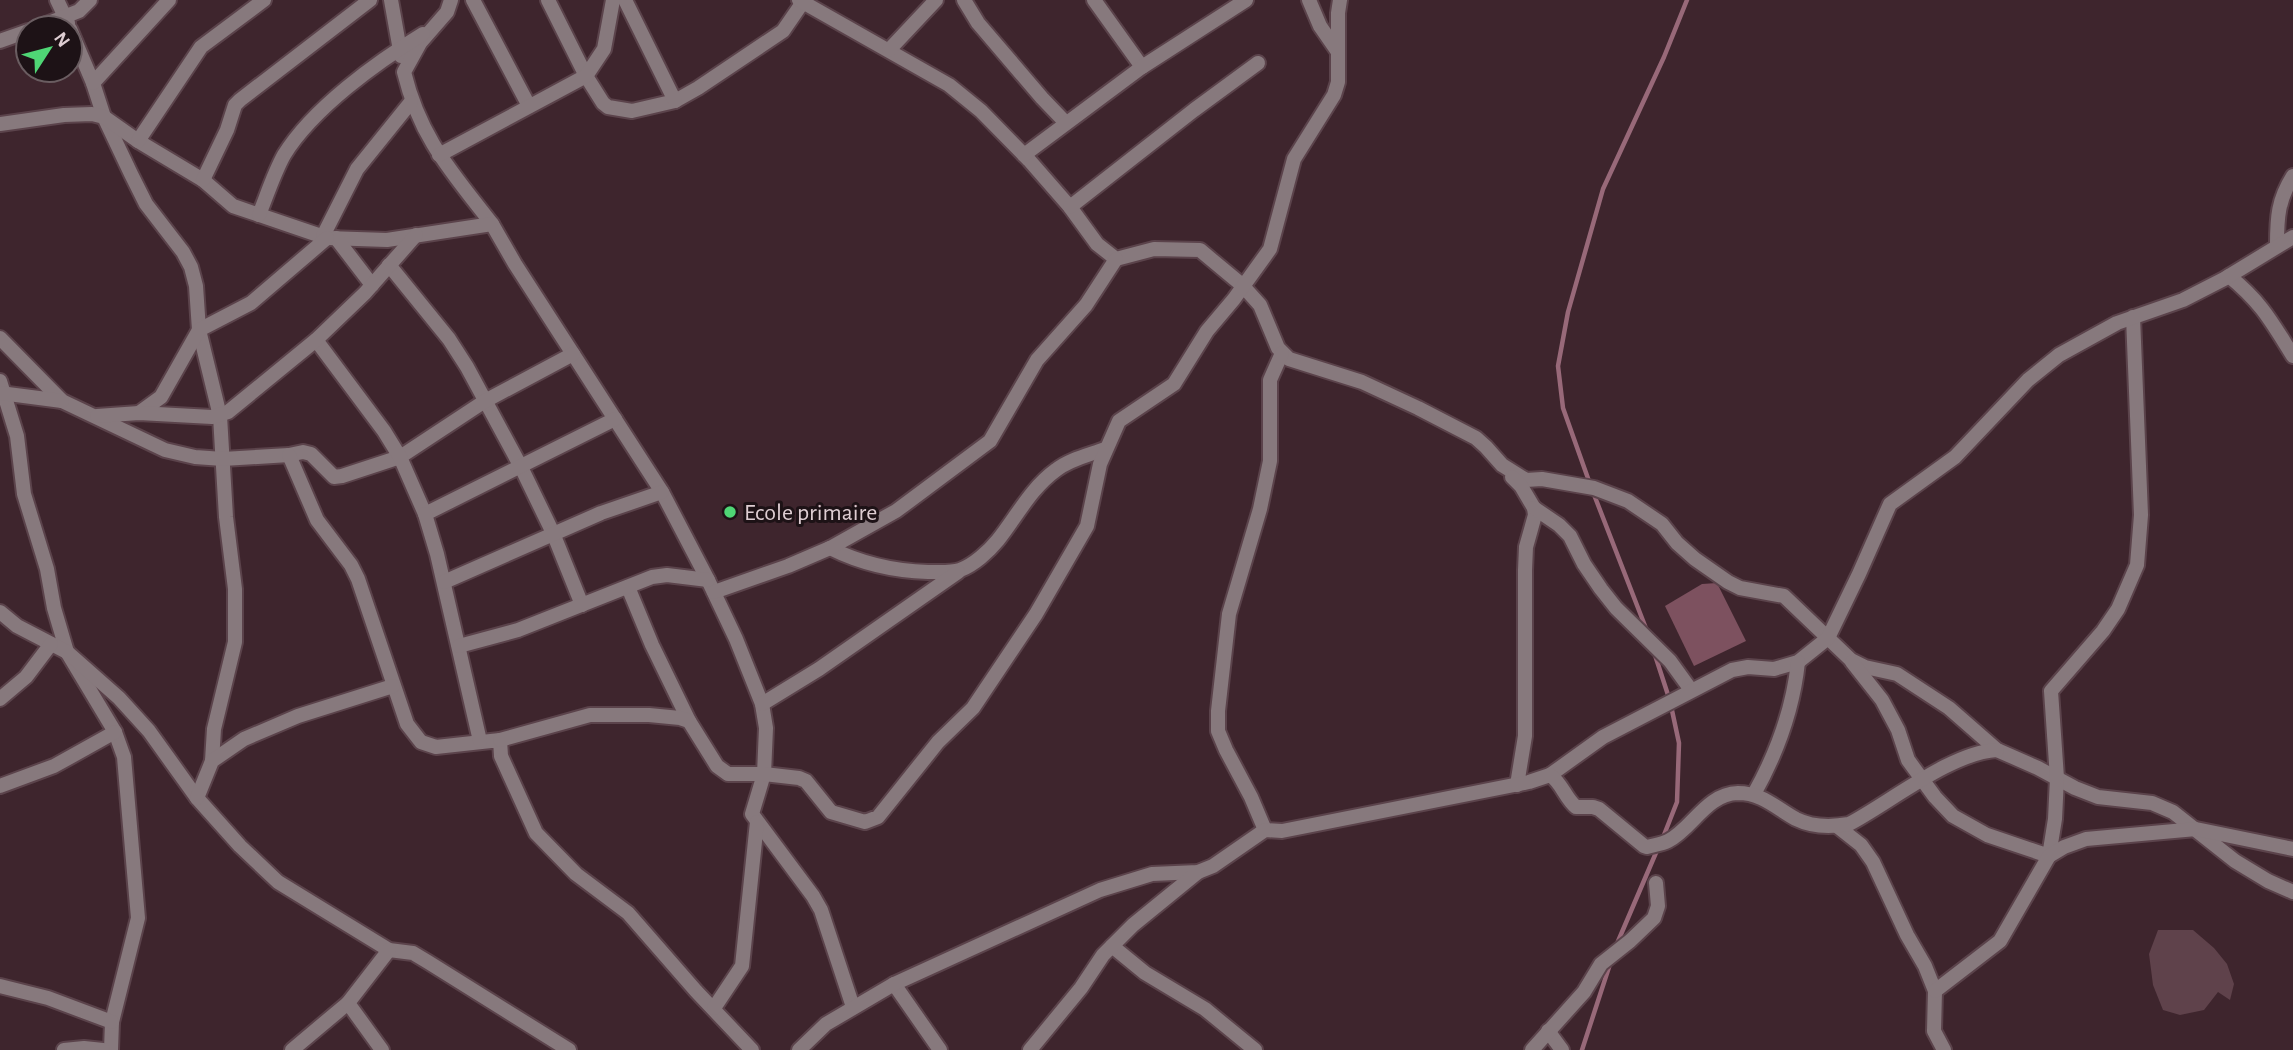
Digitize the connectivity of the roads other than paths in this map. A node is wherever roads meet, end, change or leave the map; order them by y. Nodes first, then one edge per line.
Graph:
1 (90, 0) edge
2 (169, 0) edge
3 (264, 0) edge
4 (370, 0) edge
5 (391, 0) edge
6 (451, 0) edge
7 (472, 0) edge
8 (548, 0) edge
9 (613, 0) edge
10 (625, 0) edge
11 (936, 0) edge
12 (964, 0) edge
13 (1094, 0) edge
14 (1246, 0) edge
15 (1309, 0) edge
16 (1340, 0) edge
17 (801, 1) edge
18 (76, 14) edge
19 (432, 29) junction
20 (399, 49) junction
21 (889, 50) junction
22 (1338, 52) junction
23 (84, 61) edge
24 (1258, 63) dead end
25 (1142, 68) junction
26 (404, 72) junction
27 (586, 76) junction
28 (93, 82) junction
29 (675, 101) junction
30 (411, 102) junction
31 (529, 106) junction
32 (104, 117) junction
33 (1066, 123) junction
34 (0, 124) edge
35 (138, 141) junction
36 (439, 155) junction
37 (1024, 155) junction
38 (2293, 176) edge
39 (203, 180) junction
40 (1070, 207) junction
41 (259, 215) junction
42 (492, 224) junction
43 (416, 235) junction
44 (329, 237) junction
45 (2293, 237) edge
46 (2277, 245) junction
47 (1116, 259) junction
48 (389, 265) junction
49 (2229, 276) junction
50 (372, 285) junction
51 (1242, 285) junction
52 (2133, 317) junction
53 (199, 330) junction
54 (0, 338) edge
55 (316, 340) junction
56 (1282, 353) junction
57 (573, 354) junction
58 (2293, 356) edge
59 (1, 389) edge
60 (62, 401) junction
61 (485, 401) junction
62 (139, 413) junction
63 (97, 416) junction
64 (220, 416) junction
65 (615, 419) junction
66 (1105, 449) junction
67 (289, 455) junction
68 (400, 457) junction
69 (223, 459) junction
70 (1502, 466) junction
71 (521, 467) junction
72 (662, 492) junction
73 (1534, 508) junction
74 (425, 514) junction
75 (553, 533) junction
76 (830, 548) junction
77 (961, 570) junction
78 (444, 582) junction
79 (711, 586) junction
80 (628, 587) junction
81 (582, 605) junction
82 (0, 612) edge
83 (1828, 638) junction
84 (51, 644) junction
85 (458, 646) junction
86 (66, 652) junction
87 (1851, 660) junction
88 (1798, 662) junction
89 (393, 686) junction
90 (1691, 690) junction
91 (0, 699) edge
92 (762, 704) junction
93 (689, 721) junction
94 (115, 732) junction
95 (500, 740) junction
96 (480, 741) junction
97 (1997, 750) junction
98 (212, 761) junction
99 (764, 774) junction
100 (1550, 775) junction
101 (2057, 778) junction
102 (1922, 779) junction
103 (1517, 785) junction
104 (0, 786) edge
105 (1754, 794) junction
106 (197, 799) junction
107 (757, 822) junction
108 (1837, 826) junction
109 (2196, 829) junction
110 (1265, 830) junction
111 (2293, 849) edge
112 (2049, 856) junction
113 (1198, 872) junction
114 (1656, 883) dead end
115 (2293, 892) edge
116 (1112, 946) junction
117 (390, 950) junction
118 (894, 984) junction
119 (0, 986) edge
120 (1936, 991) junction
121 (348, 1003) junction
122 (853, 1007) junction
123 (714, 1008) junction
124 (112, 1022) junction
125 (1548, 1031) junction
126 (64, 1050) edge
127 (103, 1050) edge
128 (111, 1050) edge
129 (292, 1050) edge
130 (382, 1050) edge
131 (569, 1050) edge
132 (752, 1050) edge
133 (799, 1050) edge
134 (940, 1050) edge
135 (1030, 1050) edge
136 (1255, 1050) edge
137 (1532, 1050) edge
138 (1562, 1050) edge
139 (1944, 1050) edge

1 - 18 street
2 - 28 street
3 - 35 street
4 - 39 street
5 - 20 street
6 - 19 street
7 - 31 street
8 - 27 street
9 - 27 street
10 - 29 street
11 - 21 street
12 - 33 street
13 - 25 street
14 - 25 street
15 - 22 street
16 - 22 street
17 - 21 street
17 - 29 street
19 - 20 street
19 - 26 street
20 - 26 street
20 - 41 street
21 - 37 street
22 - 51 street
23 - 28 street
24 - 40 street
25 - 33 street
26 - 30 street
27 - 29 street
27 - 31 street
28 - 32 street
30 - 36 street
30 - 44 street
31 - 36 street
32 - 34 street
32 - 35 street
32 - 53 street
33 - 37 street
35 - 39 street
36 - 42 street
37 - 40 street
38 - 46 street
39 - 41 street
40 - 47 street
41 - 44 street
42 - 43 street
42 - 57 street
43 - 44 street
43 - 48 street
44 - 50 street
44 - 53 street
45 - 46 street
46 - 49 street
47 - 51 street
47 - 76 street
48 - 50 street
48 - 61 street
49 - 52 street
49 - 58 street
50 - 55 street
51 - 56 street
51 - 66 street
52 - 83 street
52 - 101 street
53 - 62 street
53 - 64 street
54 - 60 street
55 - 64 street
55 - 68 street
56 - 70 street
56 - 110 street
57 - 61 street
57 - 65 street
59 - 60 street
59 - 86 street
60 - 63 street
61 - 68 street
61 - 71 street
62 - 63 street
62 - 64 street
63 - 69 street
64 - 69 street
65 - 71 street
65 - 72 street
66 - 77 street
66 - 99 street
67 - 68 street
67 - 69 street
67 - 89 street
68 - 74 street
69 - 98 street
70 - 73 street
70 - 83 street
71 - 74 street
71 - 75 street
72 - 75 street
72 - 79 street
73 - 90 street
73 - 103 street
74 - 78 street
75 - 78 street
75 - 81 street
76 - 77 street
76 - 79 street
77 - 92 street
78 - 85 street
79 - 80 street
79 - 92 street
80 - 81 street
80 - 93 street
81 - 85 street
82 - 84 street
83 - 87 street
83 - 88 street
84 - 86 street
84 - 91 street
85 - 96 street
86 - 94 street
86 - 106 street
87 - 97 street
87 - 102 street
88 - 90 street
88 - 105 street
89 - 96 street
89 - 98 street
90 - 100 street
92 - 99 street
93 - 95 street
93 - 99 street
94 - 104 street
94 - 124 street
95 - 96 street
95 - 123 street
97 - 101 street
97 - 102 street
98 - 106 street
99 - 107 street
100 - 103 street
100 - 105 street
101 - 109 street
101 - 112 street
102 - 108 street
102 - 112 street
103 - 110 street
105 - 108 street
106 - 117 street
107 - 122 street
107 - 123 street
108 - 120 street
109 - 111 street
109 - 112 street
109 - 115 street
110 - 113 street
112 - 120 street
113 - 116 street
113 - 118 street
114 - 125 street
116 - 135 street
116 - 136 street
117 - 121 street
117 - 131 street
118 - 122 street
118 - 134 street
119 - 124 street
120 - 139 street
121 - 129 street
121 - 130 street
122 - 133 street
123 - 132 street
124 - 128 street
125 - 137 street
125 - 138 street
126 - 127 street

